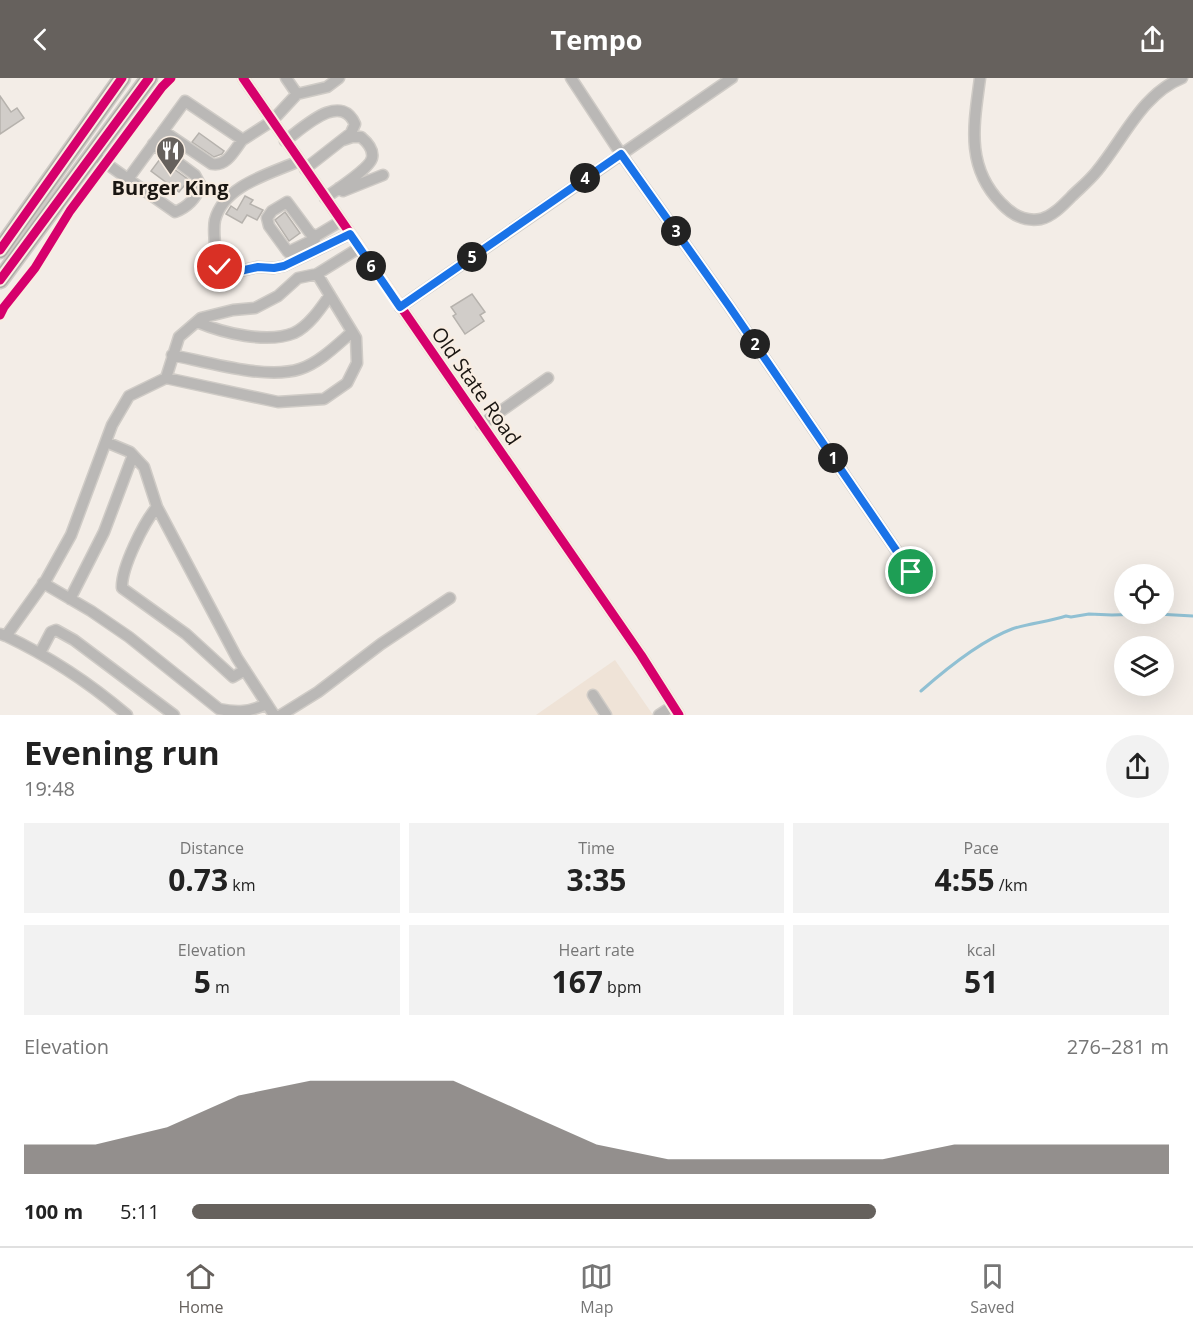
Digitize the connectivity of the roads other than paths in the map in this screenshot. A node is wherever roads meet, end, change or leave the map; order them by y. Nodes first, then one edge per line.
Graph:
1 (122, 78) edge
2 (149, 78) edge
3 (243, 78) edge
4 (286, 78) edge
5 (339, 78) edge
6 (571, 78) edge
7 (732, 78) edge
8 (980, 78) edge
9 (1182, 78) edge
10 (297, 94) junction
11 (272, 121) junction
12 (163, 131) junction
13 (243, 139) junction
14 (285, 141) junction
15 (340, 142) junction
16 (153, 144) junction
17 (93, 154) junction
18 (621, 154) junction
19 (302, 165) junction
20 (383, 175) dead end
21 (128, 179) junction
22 (339, 188) junction
23 (325, 198) junction
24 (341, 221) junction
25 (350, 234) junction
26 (316, 236) junction
27 (359, 248) junction
28 (0, 250) edge
29 (317, 274) junction
30 (0, 280) edge
31 (330, 295) junction
32 (400, 307) junction
33 (197, 322) junction
34 (352, 332) junction
35 (172, 354) junction
36 (166, 378) junction
37 (548, 378) dead end
38 (481, 425) junction
39 (106, 442) junction
40 (133, 455) junction
41 (157, 507) junction
42 (924, 578) dead end
43 (43, 583) junction
44 (450, 598) dead end
45 (70, 599) junction
46 (3, 635) edge
47 (40, 653) junction
48 (245, 670) junction
49 (593, 695) dead end
50 (267, 704) junction
51 (676, 711) edge
52 (127, 715) edge
53 (174, 715) edge
54 (274, 715) edge
55 (281, 715) edge
56 (606, 715) edge
57 (659, 715) edge

1 - 28 highway
2 - 17 highway
3 - 11 street, Old State Road
4 - 10 street
5 - 10 street
6 - 18 street
7 - 18 street
8 - 9 street
10 - 11 street
11 - 13 street
11 - 14 street, Old State Road
12 - 13 street
12 - 13 street
12 - 16 street
14 - 15 street
14 - 19 street, Old State Road
15 - 19 street
15 - 22 street
16 - 21 street
16 - 21 street
17 - 21 street
17 - 30 highway
18 - 32 street
18 - 42 street
19 - 23 street, Old State Road
19 - 25 street
20 - 22 street
22 - 23 street
23 - 24 street, Old State Road
24 - 25 street, Old State Road
24 - 26 street
25 - 27 street, Old State Road
26 - 26 street
27 - 29 street
27 - 32 street, Old State Road
29 - 31 street
29 - 33 street
31 - 33 street
31 - 34 street
32 - 38 street, Old State Road
33 - 35 street
34 - 35 street
34 - 36 street
35 - 36 street
36 - 39 street
37 - 38 street
38 - 51 street, Old State Road
39 - 40 street
39 - 43 street
40 - 41 street
40 - 45 street
41 - 48 street
41 - 48 street
43 - 45 street
43 - 46 street
44 - 55 street
45 - 50 street
46 - 47 street
47 - 52 street
47 - 53 street
48 - 50 street
49 - 56 street
50 - 54 street
51 - 57 street

